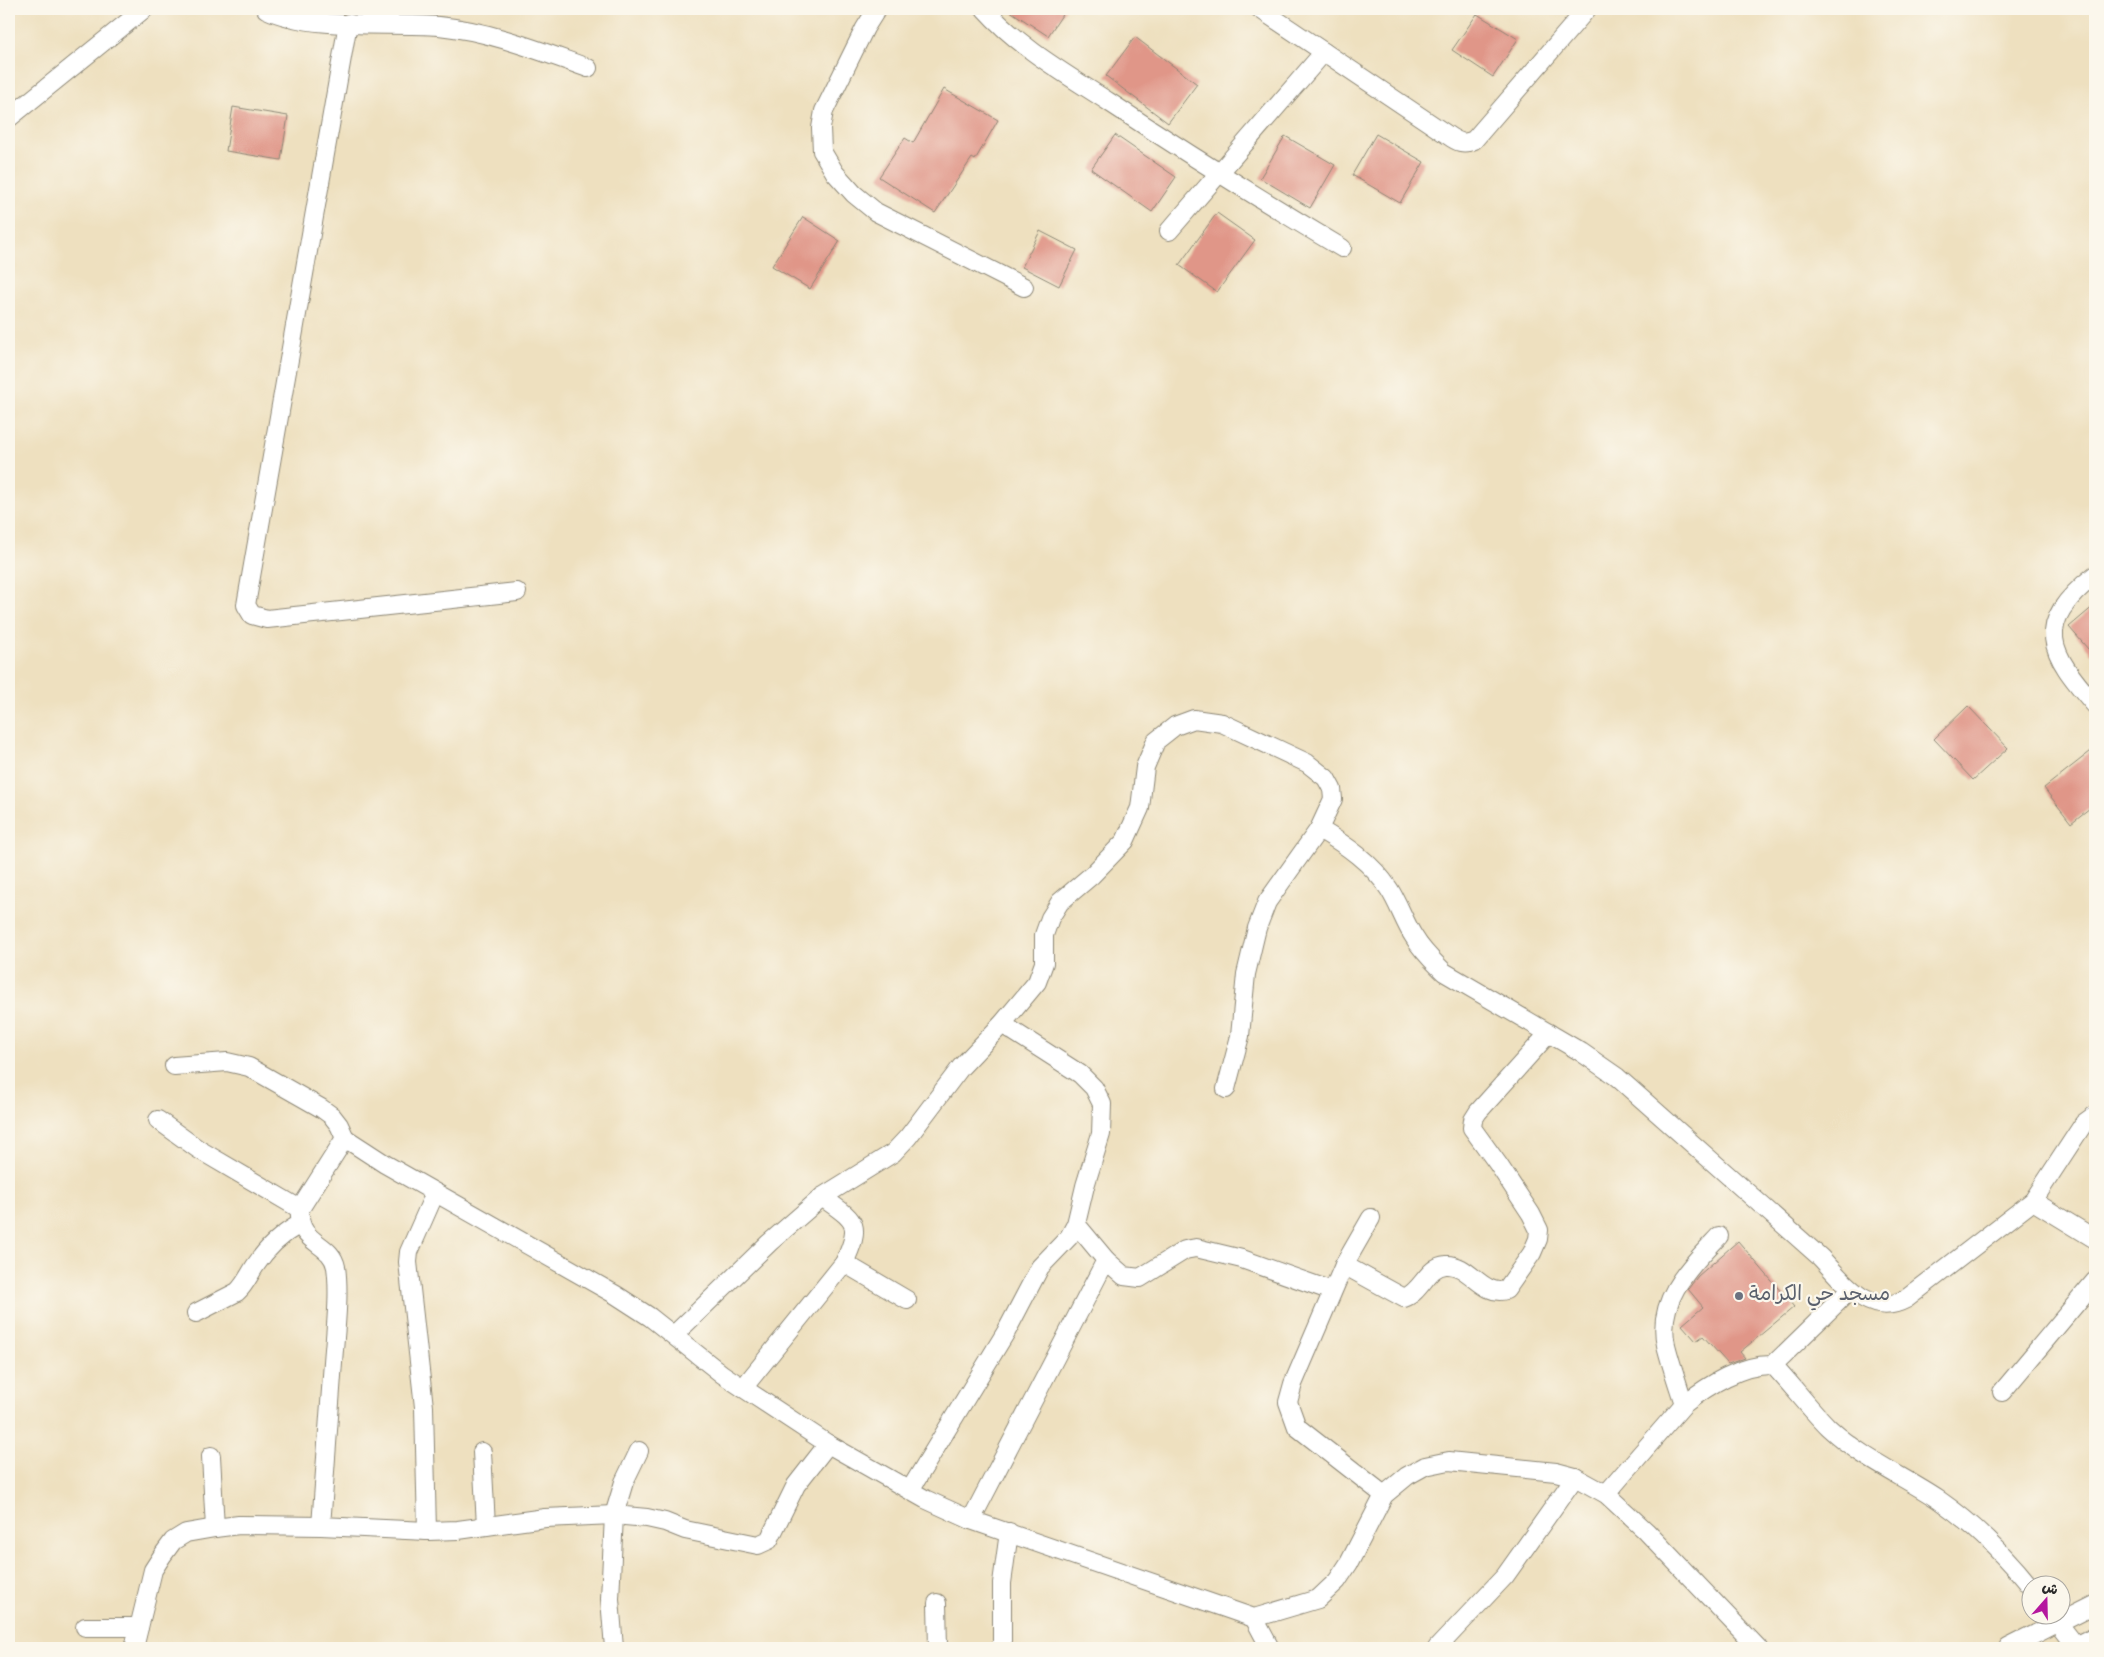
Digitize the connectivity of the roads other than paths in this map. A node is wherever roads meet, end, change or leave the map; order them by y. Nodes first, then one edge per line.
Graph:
1 (144, 9) edge
2 (266, 9) edge
3 (877, 9) edge
4 (985, 9) edge
5 (1260, 9) edge
6 (1587, 9) edge
7 (348, 23) junction
8 (1324, 52) junction
9 (588, 68) dead end
10 (9, 118) edge
11 (1219, 174) junction
12 (1169, 231) dead end
13 (1342, 248) dead end
14 (1024, 287) dead end
15 (2095, 575) edge
16 (517, 592) dead end
17 (2095, 705) edge
18 (1319, 829) junction
19 (1002, 1024) junction
20 (1549, 1033) junction
21 (174, 1066) dead end
22 (1226, 1089) dead end
23 (2095, 1115) edge
24 (158, 1120) dead end
25 (345, 1138) junction
26 (435, 1193) junction
27 (822, 1197) junction
28 (2033, 1202) junction
29 (300, 1217) junction
30 (1371, 1218) dead end
31 (1076, 1224) junction
32 (1719, 1236) dead end
33 (2095, 1239) edge
34 (1106, 1260) junction
35 (844, 1263) junction
36 (1344, 1265) junction
37 (2095, 1281) edge
38 (1850, 1290) junction
39 (1332, 1291) junction
40 (907, 1300) dead end
41 (196, 1313) dead end
42 (674, 1335) junction
43 (1774, 1364) junction
44 (743, 1388) junction
45 (2002, 1392) dead end
46 (1684, 1404) junction
47 (828, 1444) junction
48 (639, 1451) dead end
49 (482, 1452) dead end
50 (211, 1456) dead end
51 (1575, 1477) junction
52 (910, 1490) junction
53 (1606, 1494) junction
54 (1384, 1495) junction
55 (614, 1515) junction
56 (971, 1520) junction
57 (321, 1526) junction
58 (486, 1526) junction
59 (214, 1528) junction
60 (427, 1531) junction
61 (1009, 1532) junction
62 (2022, 1577) edge
63 (937, 1603) dead end
64 (2095, 1604) edge
65 (2072, 1612) edge
66 (1254, 1618) junction
67 (2046, 1624) edge
68 (2057, 1624) edge
69 (85, 1627) dead end
70 (139, 1627) junction
71 (2095, 1636) edge
72 (2073, 1647) edge
73 (134, 1648) edge
74 (614, 1648) edge
75 (938, 1648) edge
76 (1002, 1648) edge
77 (1270, 1648) edge
78 (1437, 1648) edge
79 (1758, 1648) edge
80 (2008, 1648) edge

1 - 10 street
2 - 7 street
3 - 14 street
4 - 11 street
5 - 8 street
6 - 8 street
7 - 9 street
7 - 16 street
8 - 11 street
11 - 12 street
11 - 13 street
15 - 17 street
18 - 19 street
18 - 20 street
18 - 22 street
19 - 27 street
19 - 31 street
20 - 36 street
20 - 38 street
21 - 25 street
23 - 28 street
24 - 29 street
25 - 26 street
25 - 29 street
26 - 42 street
26 - 60 street
27 - 35 street
27 - 42 street
28 - 33 street
28 - 38 street
29 - 41 street
29 - 57 street
30 - 36 street
31 - 34 street
31 - 52 street
32 - 46 street
34 - 39 street
34 - 56 street
35 - 40 street
35 - 44 street
36 - 39 street
37 - 45 street
38 - 43 street
39 - 54 street
42 - 44 street
43 - 46 street
43 - 62 street
44 - 47 street
46 - 53 street
47 - 52 street
47 - 55 street
48 - 55 street
49 - 58 street
50 - 59 street
51 - 53 street
51 - 54 street
51 - 78 street
52 - 56 street
53 - 79 street
54 - 66 street
55 - 58 street
55 - 74 street
56 - 61 street
57 - 59 street
57 - 60 street
58 - 60 street
59 - 70 street
61 - 66 street
61 - 76 street
63 - 75 street
64 - 65 street
66 - 77 street
67 - 80 street
68 - 72 street
69 - 70 street
70 - 73 street
71 - 72 street

